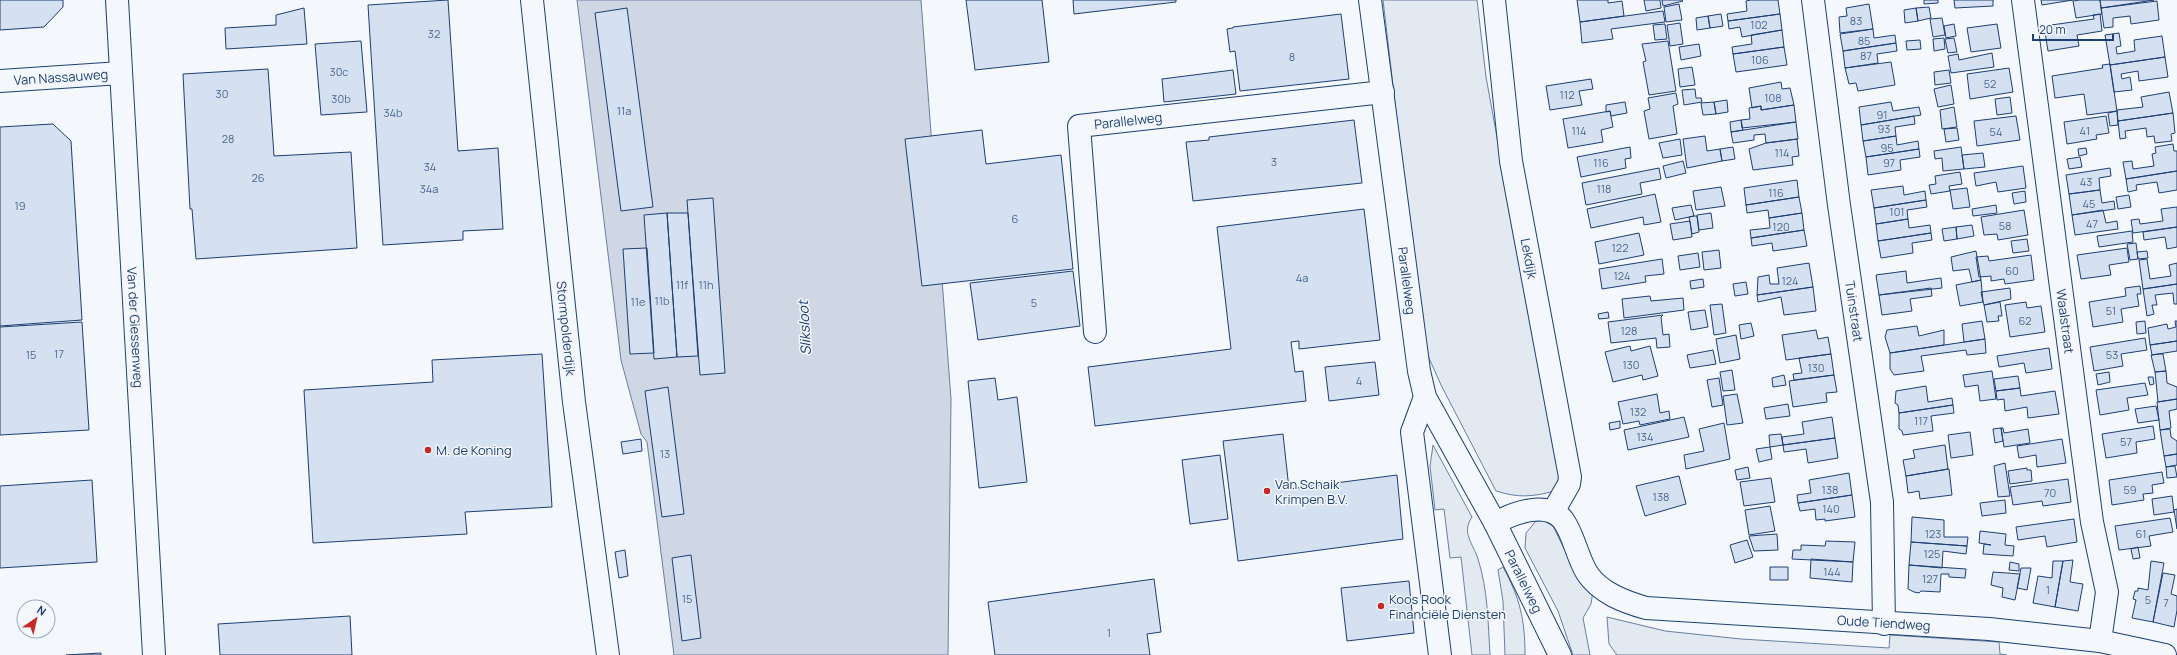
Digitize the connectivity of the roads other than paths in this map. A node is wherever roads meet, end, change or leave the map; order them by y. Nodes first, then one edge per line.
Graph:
1 (117, 0) edge
2 (532, 0) edge
3 (1370, 0) edge
4 (1494, 0) edge
5 (1813, 0) edge
6 (2023, 0) edge
7 (121, 73) junction
8 (0, 80) edge
9 (1383, 92) junction
10 (1095, 332) dead end
11 (1425, 398) junction
12 (1553, 512) junction
13 (1495, 523) junction
14 (1884, 624) junction
15 (2100, 641) junction
16 (1554, 649) edge
17 (154, 655) edge
18 (608, 655) edge
19 (1440, 655) edge
20 (2165, 655) edge

1 - 7 street, Van der Giessenweg
2 - 18 street, Stormpolderdijk
3 - 9 street, Parallelweg
4 - 12 street, Lekdijk
5 - 14 street, Tuinstraat
6 - 15 street, Waalstraat
7 - 8 street, Van Nassauweg
7 - 17 street, Van der Giessenweg
9 - 10 street, Parallelweg
9 - 11 street, Parallelweg
11 - 13 street, Parallelweg
11 - 19 street
12 - 13 street
12 - 14 street, Oude Tiendweg
13 - 16 street, Parallelweg
14 - 15 street, Oude Tiendweg
15 - 20 street, Oude Tiendweg

